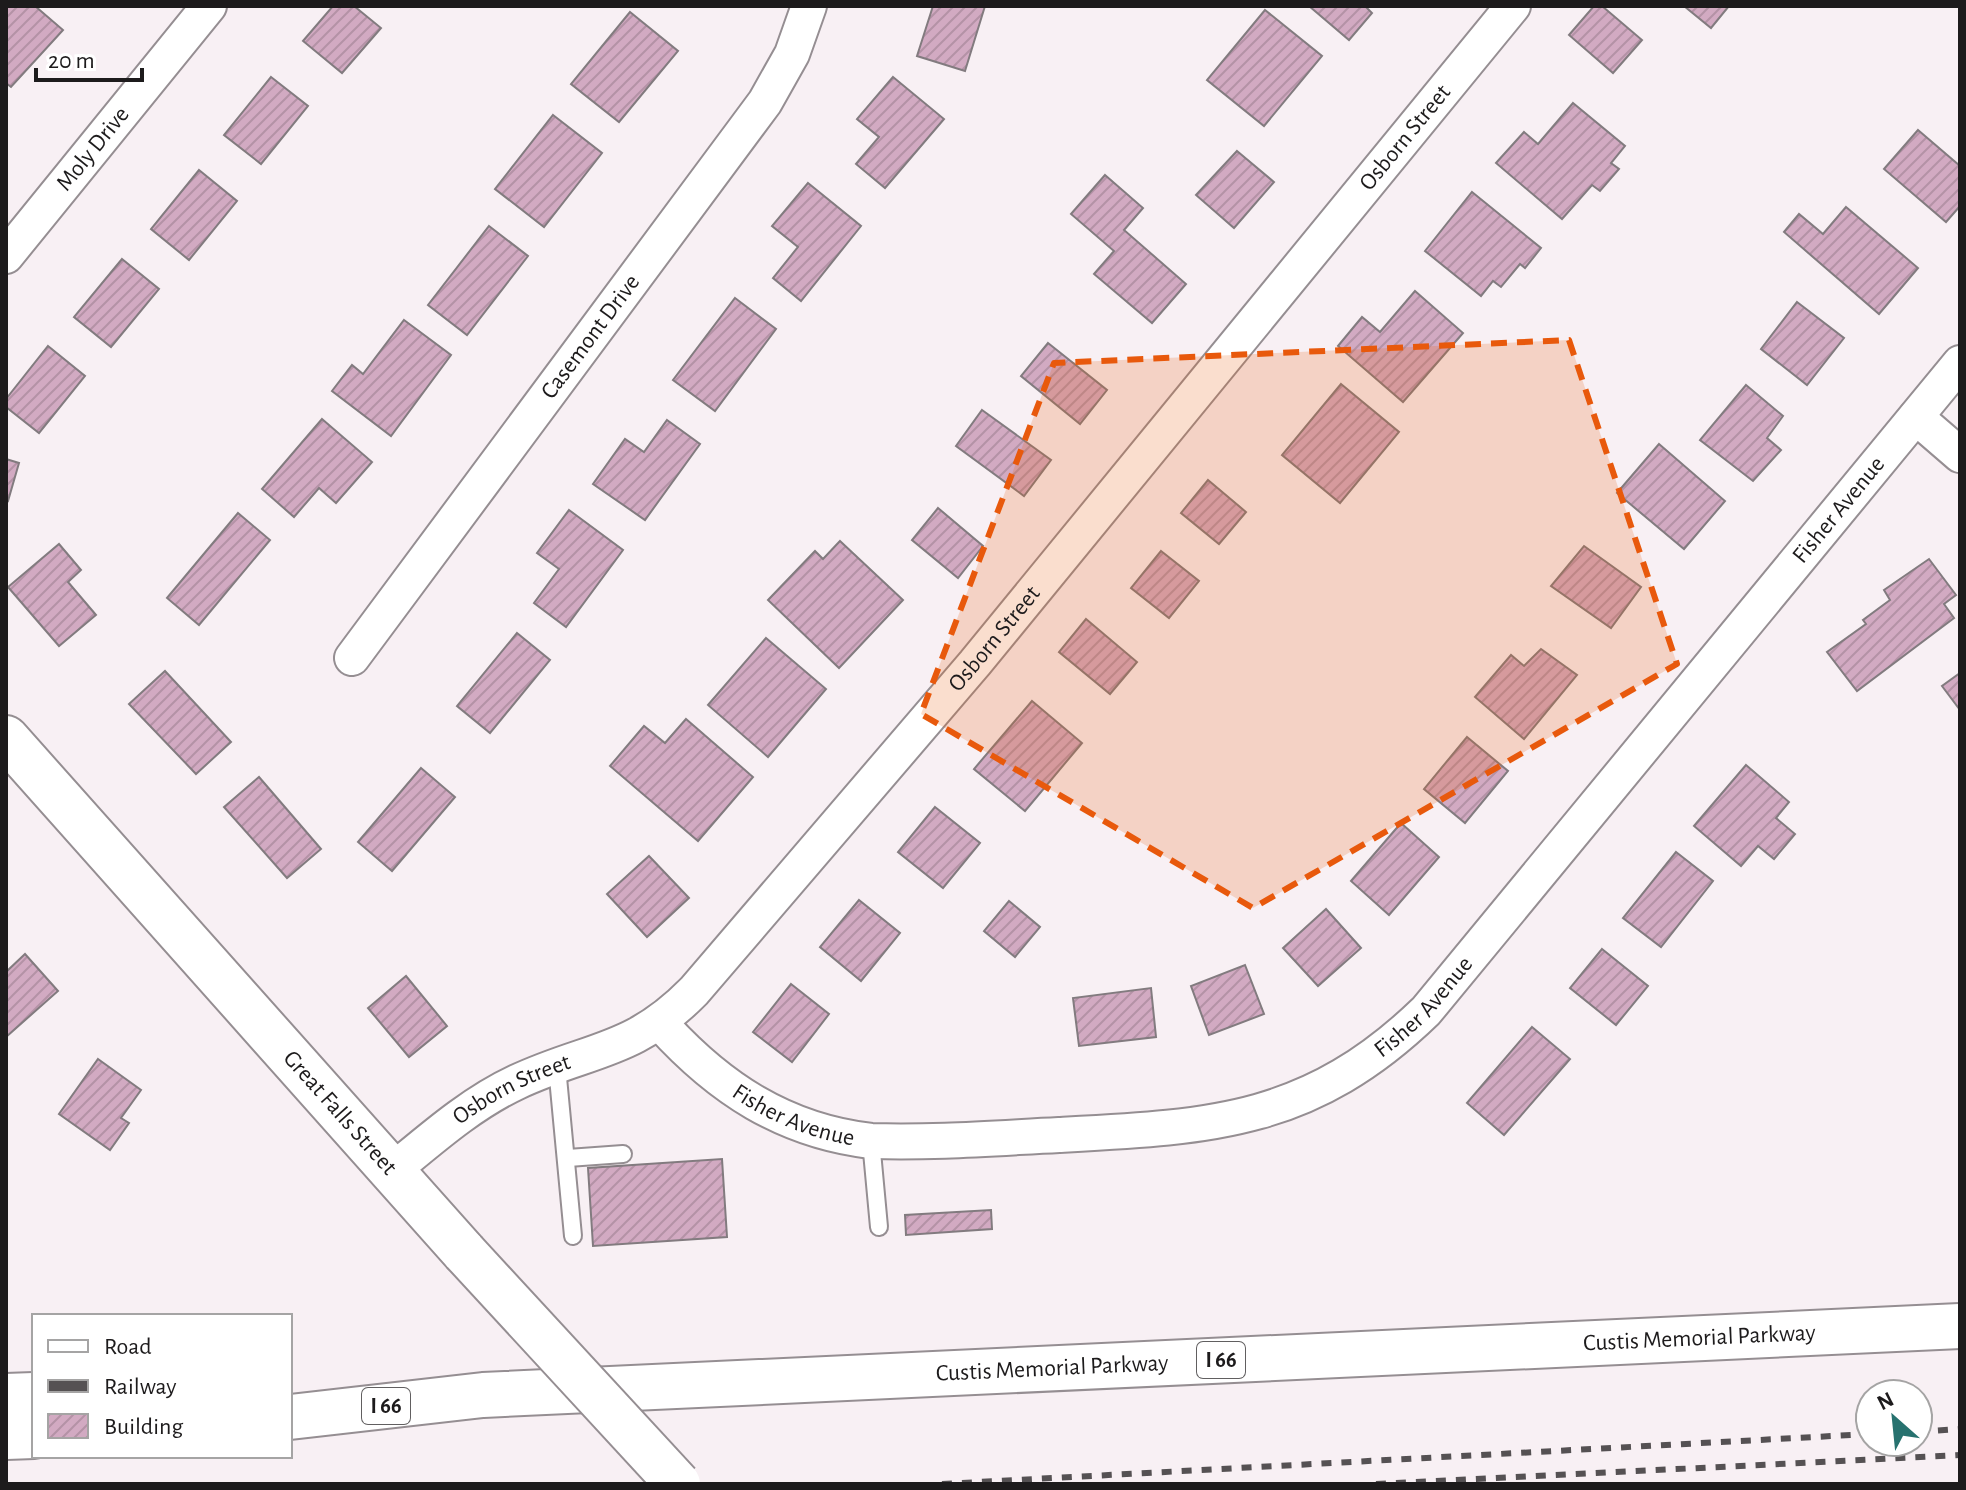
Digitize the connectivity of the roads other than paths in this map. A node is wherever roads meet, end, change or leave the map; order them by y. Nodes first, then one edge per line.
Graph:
1 (209, 6) edge
2 (809, 6) edge
3 (1513, 6) edge
4 (6, 256) edge
5 (1960, 363) edge
6 (1916, 417) junction
7 (1960, 455) edge
8 (352, 658) dead end
9 (6, 738) edge
10 (661, 1024) junction
11 (557, 1067) junction
12 (871, 1141) junction
13 (623, 1154) dead end
14 (568, 1158) junction
15 (392, 1171) junction
16 (879, 1227) dead end
17 (573, 1236) dead end
18 (1960, 1326) edge
19 (292, 1389) edge
20 (32, 1395) edge
21 (483, 1395) junction
22 (6, 1396) edge
23 (292, 1417) edge
24 (32, 1436) edge
25 (6, 1437) edge
26 (678, 1484) edge

1 - 4 street, Moly Drive
2 - 8 street, Casemont Drive
3 - 10 street, Osborn Street
5 - 6 street, Fisher Avenue
6 - 7 street
6 - 12 street, Fisher Avenue
9 - 15 main road, Great Falls Street
10 - 11 street, Osborn Street
10 - 12 street, Fisher Avenue
11 - 14 lane
11 - 15 street, Osborn Street
12 - 16 lane
13 - 14 lane
14 - 17 lane
15 - 26 main road, Great Falls Street, bridge
18 - 21 main road, Custis Memorial Parkway / I 66
19 - 21 main road
20 - 22 main road
21 - 23 main road, Custis Memorial Parkway / I 66
24 - 25 main road

